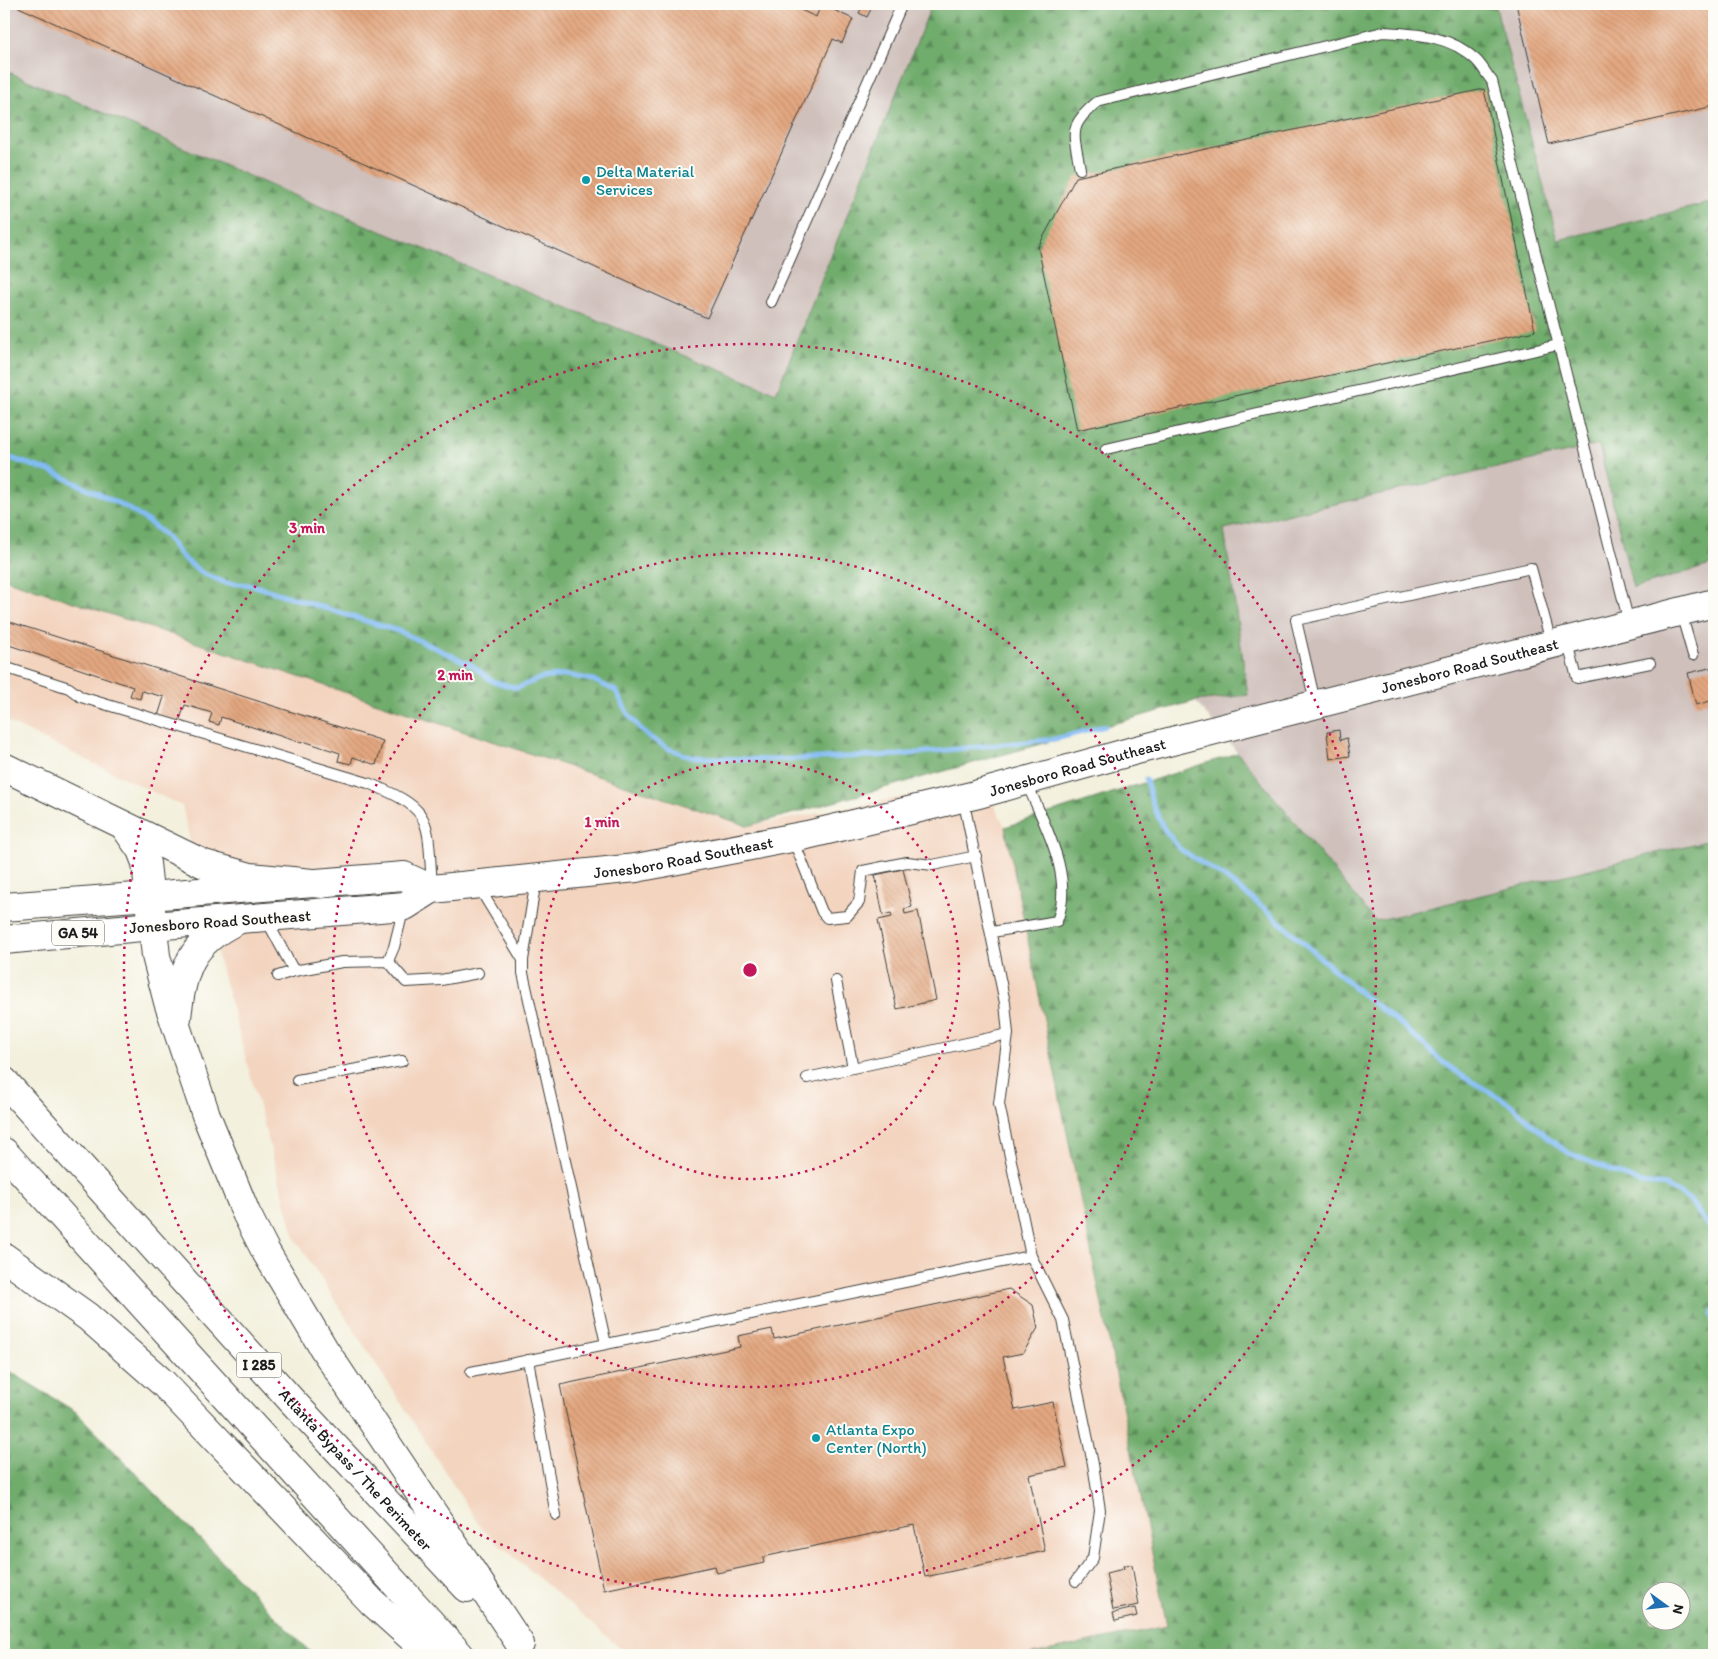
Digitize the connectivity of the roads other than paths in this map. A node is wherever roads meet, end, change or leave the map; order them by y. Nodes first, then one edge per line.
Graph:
1 (902, 4) edge
2 (1080, 169) dead end
3 (771, 302) dead end
4 (1558, 345) junction
5 (1106, 450) dead end
6 (1714, 603) edge
7 (1681, 612) junction
8 (1630, 624) junction
9 (1559, 641) junction
10 (1693, 655) dead end
11 (1650, 663) dead end
12 (4, 667) edge
13 (1316, 704) junction
14 (4, 767) edge
15 (1026, 780) junction
16 (963, 797) junction
17 (126, 827) junction
18 (793, 838) junction
19 (976, 856) junction
20 (536, 878) junction
21 (323, 884) junction
22 (477, 885) junction
23 (432, 889) junction
24 (149, 896) junction
25 (405, 906) junction
26 (4, 907) edge
27 (265, 918) junction
28 (236, 921) junction
29 (152, 926) junction
30 (992, 932) junction
31 (4, 940) edge
32 (523, 960) junction
33 (388, 961) junction
34 (294, 971) junction
35 (478, 973) dead end
36 (278, 976) dead end
37 (836, 980) dead end
38 (176, 1022) junction
39 (1008, 1034) junction
40 (402, 1060) dead end
41 (853, 1068) junction
42 (807, 1078) dead end
43 (297, 1080) dead end
44 (4, 1081) edge
45 (4, 1152) edge
46 (1031, 1256) junction
47 (4, 1257) edge
48 (606, 1344) junction
49 (528, 1360) junction
50 (470, 1372) dead end
51 (556, 1515) dead end
52 (1076, 1580) dead end
53 (524, 1650) edge
54 (431, 1655) edge
55 (460, 1655) edge

1 - 3 lane
2 - 4 lane
4 - 5 lane
4 - 8 lane
6 - 7 main road, Jonesboro Road Southeast / GA 54
7 - 8 main road, Jonesboro Road Southeast / GA 54
7 - 10 lane
8 - 9 main road, Jonesboro Road Southeast / GA 54
9 - 11 lane
9 - 13 main road, Jonesboro Road Southeast / GA 54
9 - 13 lane
12 - 23 lane
13 - 15 main road, Jonesboro Road Southeast / GA 54
14 - 17 main road
15 - 16 main road, Jonesboro Road Southeast / GA 54
15 - 30 lane
16 - 18 main road, Jonesboro Road Southeast / GA 54
16 - 19 lane
17 - 21 main road
17 - 24 main road
18 - 19 lane
18 - 20 main road, Jonesboro Road Southeast / GA 54
19 - 30 lane
20 - 22 main road, Jonesboro Road Southeast / GA 54
20 - 32 lane
21 - 23 main road, Jonesboro Road Southeast / GA 54
21 - 24 main road, Jonesboro Road Southeast / GA 54
22 - 23 main road, Jonesboro Road Southeast / GA 54
22 - 32 lane
23 - 25 main road, Jonesboro Road Southeast / GA 54
24 - 26 main road, Jonesboro Road Southeast / GA 54
24 - 29 main road
25 - 27 main road, Jonesboro Road Southeast / GA 54
25 - 33 lane
27 - 28 main road, Jonesboro Road Southeast / GA 54
27 - 34 lane
28 - 29 main road, Jonesboro Road Southeast / GA 54
28 - 38 main road
29 - 31 main road, Jonesboro Road Southeast / GA 54
29 - 38 main road
30 - 39 lane
32 - 48 lane
33 - 34 lane
33 - 35 lane
34 - 36 lane
37 - 41 lane
38 - 53 main road
39 - 41 lane
39 - 46 lane
40 - 43 lane
41 - 42 lane
44 - 53 main road, Atlanta Bypass / The Perimeter / I 285
45 - 55 main road, I 285
46 - 48 lane
46 - 52 lane
47 - 54 main road
48 - 49 lane
49 - 50 lane
49 - 51 lane

